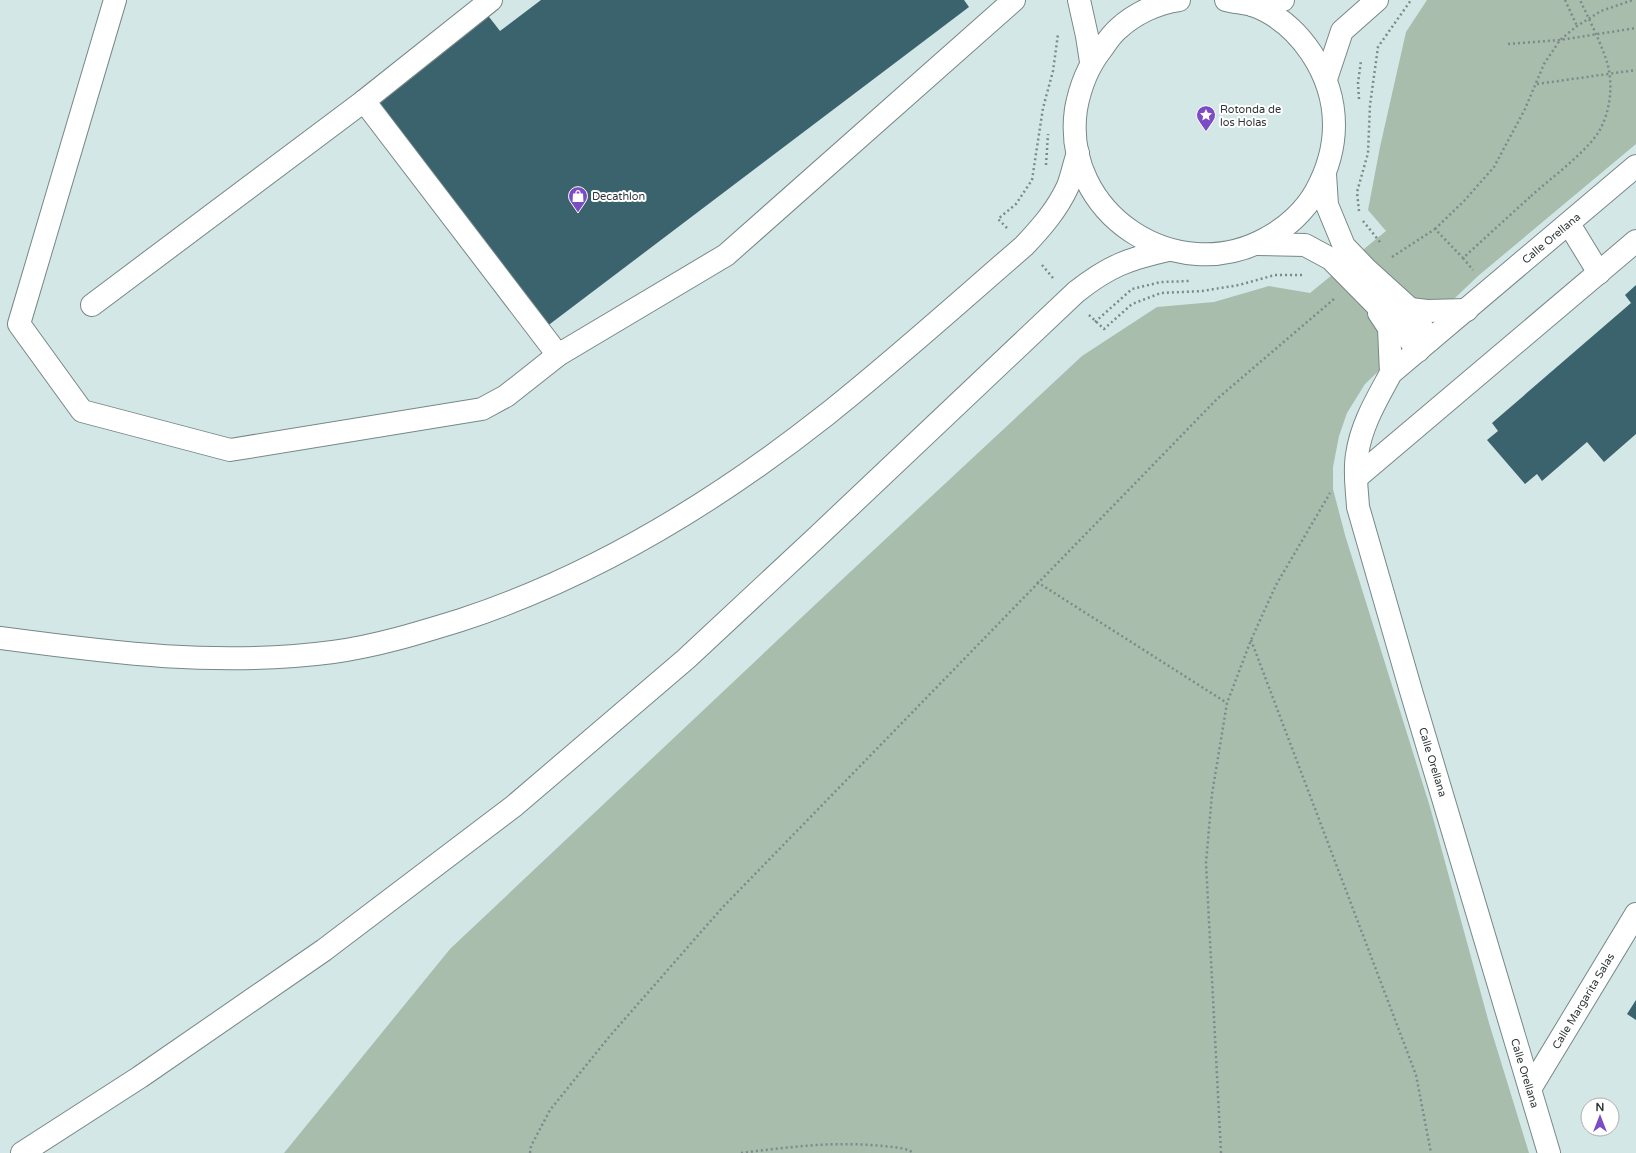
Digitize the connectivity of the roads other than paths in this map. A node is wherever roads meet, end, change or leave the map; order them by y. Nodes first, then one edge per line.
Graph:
1 (115, 0) edge
2 (491, 0) edge
3 (1014, 0) edge
4 (1079, 0) edge
5 (1226, 0) edge
6 (1283, 0) edge
7 (1377, 0) edge
8 (1167, 1) edge
9 (1252, 5) junction
10 (1091, 62) junction
11 (1326, 79) junction
12 (364, 101) junction
13 (1078, 154) junction
14 (1636, 166) edge
15 (1325, 174) junction
16 (1568, 224) junction
17 (1636, 242) edge
18 (1257, 244) junction
19 (1168, 250) junction
20 (1599, 273) junction
21 (1371, 300) junction
22 (92, 305) dead end
23 (1410, 309) junction
24 (1467, 310) junction
25 (1424, 345) junction
26 (558, 355) junction
27 (1391, 373) junction
28 (1356, 478) junction
29 (0, 638) edge
30 (1636, 914) edge
31 (1530, 1089) junction
32 (22, 1153) edge
33 (1550, 1153) edge

1 - 26 main road
2 - 12 main road
3 - 26 main road
4 - 10 main road
5 - 9 main road
6 - 9 main road
7 - 11 main road
8 - 10 main road
9 - 11 main road
10 - 13 main road
11 - 15 main road
12 - 22 main road
12 - 26 main road
13 - 19 main road
13 - 29 main road
14 - 16 main road, Calle Orellana
15 - 18 main road
15 - 23 main road
16 - 20 main road
16 - 24 main road, Calle Orellana
17 - 20 main road
18 - 19 main road
18 - 21 main road
19 - 32 main road
20 - 28 main road
21 - 25 main road
21 - 27 main road
23 - 24 main road
23 - 25 main road
24 - 25 main road, Calle Orellana
25 - 27 main road, Calle Orellana
27 - 28 main road, Calle Orellana
28 - 31 main road, Calle Orellana
30 - 31 main road, Calle Margarita Salas
31 - 33 main road, Calle Orellana

